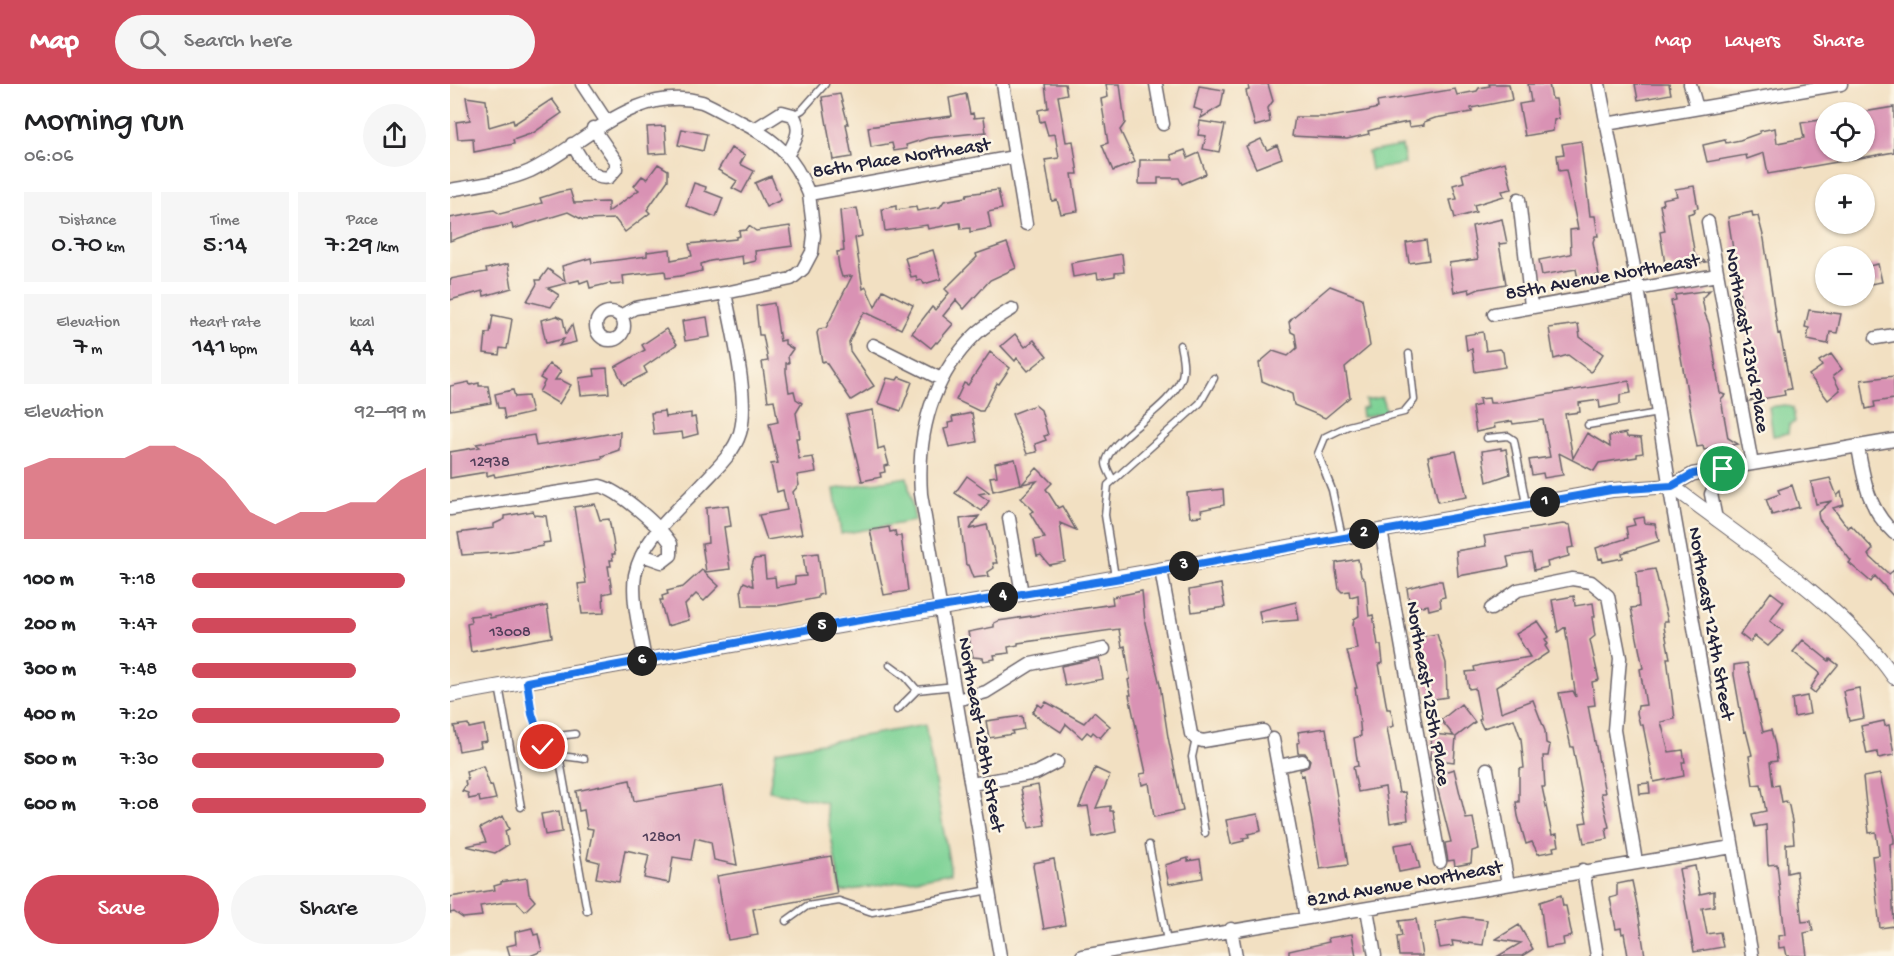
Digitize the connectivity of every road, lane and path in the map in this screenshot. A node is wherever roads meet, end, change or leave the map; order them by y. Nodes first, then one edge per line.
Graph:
1 (582, 84) edge
2 (825, 84) edge
3 (1003, 84) edge
4 (1156, 84) edge
5 (1599, 84) edge
6 (1690, 84) edge
7 (1841, 84) edge
8 (1697, 108) junction
9 (793, 115) junction
10 (605, 119) junction
11 (1163, 124) dead end
12 (1606, 124) junction
13 (593, 128) junction
14 (755, 129) junction
15 (572, 144) junction
16 (784, 152) junction
17 (1014, 157) junction
18 (450, 190) edge
19 (809, 194) junction
20 (1519, 199) dead end
21 (1708, 222) dead end
22 (1026, 224) dead end
23 (1717, 275) junction
24 (1638, 288) junction
25 (725, 294) junction
26 (1531, 306) junction
27 (1012, 309) dead end
28 (1494, 314) dead end
29 (620, 316) dead end
30 (1894, 335) edge
31 (1876, 339) dead end
32 (873, 345) dead end
33 (1180, 345) dead end
34 (1409, 354) dead end
35 (1214, 378) dead end
36 (941, 379) junction
37 (1659, 412) junction
38 (1588, 425) dead end
39 (1487, 438) dead end
40 (1894, 440) edge
41 (1858, 447) junction
42 (1752, 464) junction
43 (1723, 469) junction
44 (1113, 480) junction
45 (1672, 486) junction
46 (1526, 505) junction
47 (450, 509) edge
48 (1009, 518) dead end
49 (1716, 519) junction
50 (660, 530) junction
51 (1381, 530) junction
52 (1894, 533) edge
53 (1342, 538) junction
54 (642, 555) junction
55 (1161, 570) junction
56 (1115, 579) junction
57 (1022, 594) junction
58 (941, 607) junction
59 (1491, 609) dead end
60 (1104, 649) dead end
61 (645, 661) junction
62 (890, 665) dead end
63 (1894, 677) edge
64 (527, 682) junction
65 (500, 686) junction
66 (955, 686) junction
67 (917, 690) junction
68 (450, 695) edge
69 (957, 700) junction
70 (897, 710) dead end
71 (536, 727) junction
72 (575, 734) dead end
73 (1196, 740) junction
74 (559, 754) junction
75 (584, 759) dead end
76 (1302, 761) dead end
77 (1057, 762) dead end
78 (1278, 766) junction
79 (1487, 769) dead end
80 (971, 784) junction
81 (521, 807) dead end
82 (1205, 832) dead end
83 (1149, 845) dead end
84 (1732, 847) junction
85 (1440, 862) dead end
86 (1636, 862) junction
87 (1583, 870) junction
88 (1508, 884) junction
89 (990, 890) junction
90 (1367, 909) junction
91 (587, 911) dead end
92 (1306, 918) junction
93 (786, 921) dead end
94 (1231, 929) junction
95 (1167, 941) junction
96 (1000, 956) edge
97 (1082, 956) edge
98 (1236, 956) edge
99 (1375, 956) edge
100 (1597, 956) edge
101 (1752, 956) edge

1 - 10 street
2 - 9 lane
3 - 17 street
4 - 11 street
5 - 12 street, Northeast 124th Street
6 - 8 street
7 - 8 street
8 - 12 street
9 - 14 street
9 - 16 street
10 - 13 street, 86th Place Northeast
10 - 14 street, 86th Place Northeast
12 - 24 street, Northeast 124th Street
13 - 15 street, 86th Place Northeast
13 - 15 street
14 - 16 street, 86th Place Northeast
15 - 18 street, 86th Place Northeast
16 - 19 street, 86th Place Northeast
17 - 19 street, 86th Place Northeast
17 - 22 street
19 - 25 street
20 - 26 street
21 - 23 street, Northeast 123rd Place
23 - 24 street, 85th Avenue Northeast
23 - 42 street, Northeast 123rd Place
24 - 26 street, 85th Avenue Northeast
24 - 37 street, Northeast 124th Street
25 - 29 street
25 - 50 street
26 - 28 street, 85th Avenue Northeast
27 - 36 street, Northeast 128th Street
30 - 31 street
32 - 36 street
33 - 44 lane
34 - 53 lane
35 - 44 lane
36 - 58 street, Northeast 128th Street
37 - 38 lane
37 - 45 street, Northeast 124th Street
39 - 46 lane
40 - 41 street
41 - 42 street
41 - 52 street
42 - 43 street
43 - 45 street
43 - 49 street
44 - 56 lane
45 - 46 street
45 - 49 street
45 - 84 street, Northeast 124th Street
46 - 51 street
47 - 50 street
48 - 57 street
49 - 63 street
50 - 54 street
50 - 54 street
51 - 53 street
51 - 85 street, Northeast 125th Place
53 - 55 street
54 - 61 street
55 - 56 street
55 - 73 street
56 - 57 street
57 - 58 street
58 - 61 street
58 - 66 street, Northeast 128th Street
59 - 86 street
60 - 69 street
61 - 64 street
62 - 67 lane
64 - 65 street
64 - 71 lane
65 - 68 street
65 - 81 lane
66 - 67 lane
66 - 69 street, Northeast 128th Street
67 - 70 lane
69 - 80 street, Northeast 128th Street
71 - 72 lane
71 - 74 lane
73 - 78 street
73 - 82 lane
74 - 75 lane
74 - 91 lane
76 - 78 street
77 - 80 street
78 - 92 street
79 - 88 street
80 - 89 street, Northeast 128th Street
83 - 95 lane
84 - 86 street, 82nd Avenue Northeast
84 - 101 street, Northeast 124th Street
86 - 87 street, 82nd Avenue Northeast
87 - 88 street, 82nd Avenue Northeast
87 - 100 street
88 - 90 street, 82nd Avenue Northeast
89 - 93 lane
89 - 96 street, Northeast 128th Street
90 - 92 street, 82nd Avenue Northeast
90 - 99 street
92 - 94 street, 82nd Avenue Northeast
94 - 95 street, 82nd Avenue Northeast
94 - 98 street
95 - 97 street, 82nd Avenue Northeast

